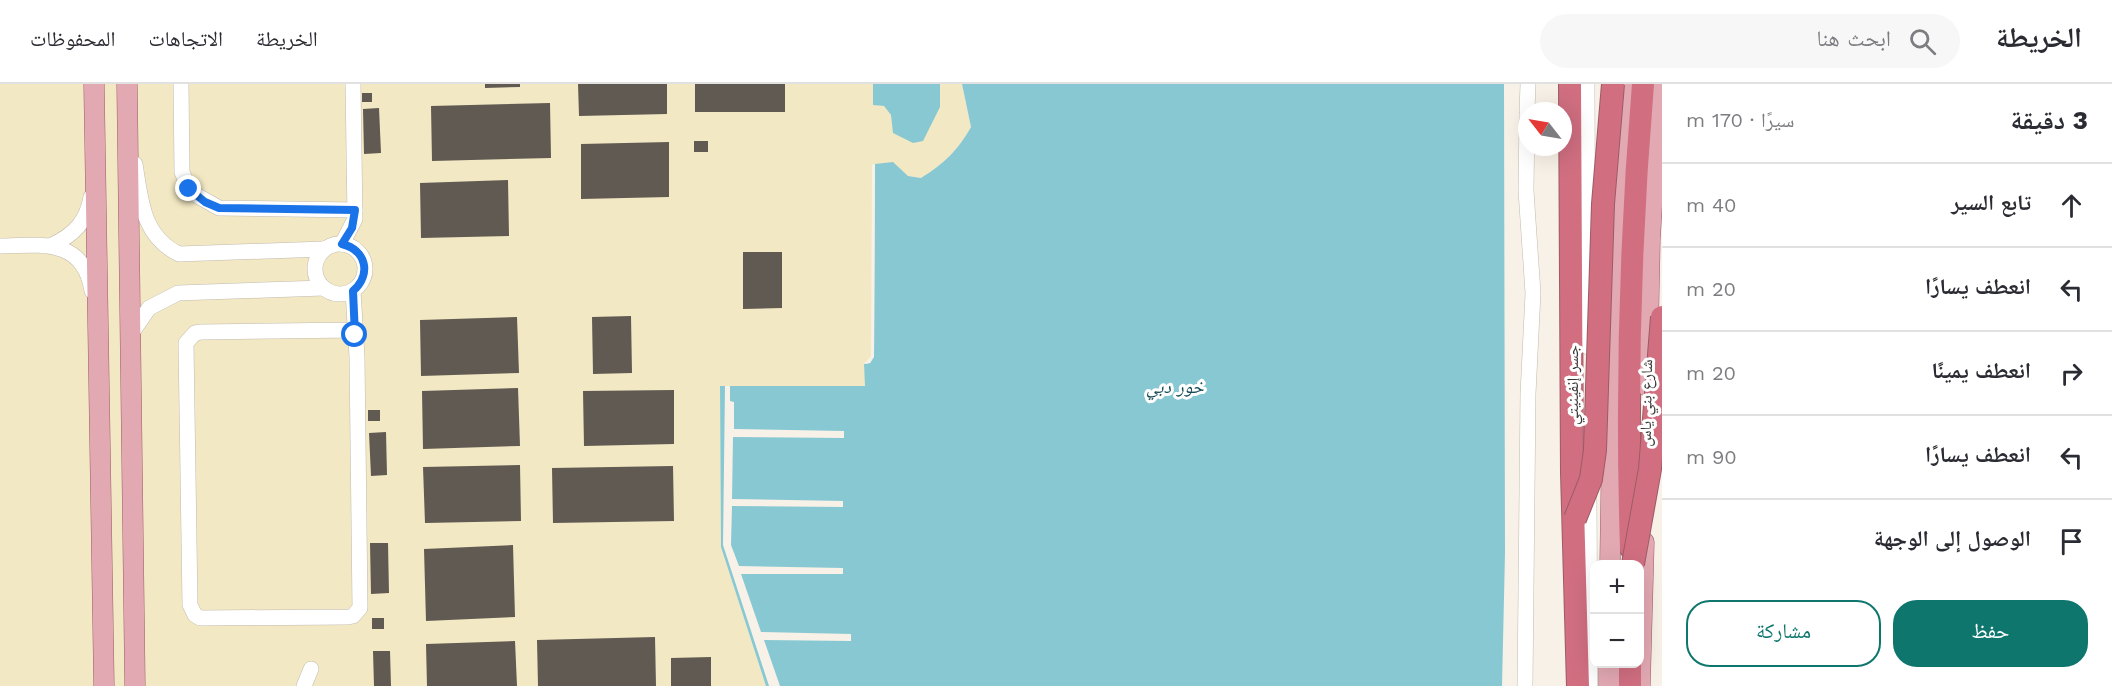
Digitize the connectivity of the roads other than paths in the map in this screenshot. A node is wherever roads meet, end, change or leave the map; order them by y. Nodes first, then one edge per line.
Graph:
1 (94, 84) edge
2 (127, 84) edge
3 (181, 84) edge
4 (353, 84) edge
5 (1528, 84) edge
6 (1570, 84) edge
7 (1587, 84) edge
8 (1613, 84) edge
9 (1628, 84) edge
10 (1643, 84) edge
11 (1659, 84) edge
12 (1527, 102) edge
13 (128, 127) junction
14 (1660, 127) edge
15 (95, 139) junction
16 (1526, 156) edge
17 (1662, 199) edge
18 (355, 210) junction
19 (1650, 240) junction
20 (342, 244) junction
21 (52, 245) junction
22 (0, 246) edge
23 (324, 249) junction
24 (323, 288) junction
25 (353, 291) junction
26 (1662, 317) edge
27 (354, 330) junction
28 (131, 334) junction
29 (100, 335) junction
30 (1575, 519) junction
31 (1610, 560) edge
32 (1632, 560) edge
33 (1633, 560) edge
34 (1609, 668) edge
35 (1622, 668) edge
36 (310, 669) dead end
37 (1637, 679) edge
38 (104, 686) edge
39 (135, 686) edge
40 (304, 686) edge
41 (1525, 686) edge
42 (1578, 686) edge
43 (1590, 686) edge
44 (1609, 686) edge
45 (1622, 686) edge

1 - 15 main road
2 - 13 main road
3 - 18 street
4 - 18 street
5 - 12 street
6 - 30 highway, جسر إنفينيتي
7 - 43 street
8 - 30 highway, bridge
9 - 31 main road, شارع بني ياس
10 - 32 highway
11 - 14 main road, شارع بني ياس
13 - 23 street
13 - 28 main road
14 - 19 main road, شارع بني ياس
15 - 21 street
15 - 29 main road
16 - 41 street
17 - 19 street
18 - 20 street
19 - 37 main road, شارع بني ياس
20 - 23 street
20 - 25 street
21 - 22 street
21 - 29 street
23 - 24 street
24 - 25 street
24 - 28 street
25 - 27 street
26 - 33 highway, bridge
27 - 27 street
28 - 39 main road
29 - 38 main road
30 - 42 highway, جسر إنفينيتي
34 - 44 main road
35 - 45 main road
36 - 40 street

